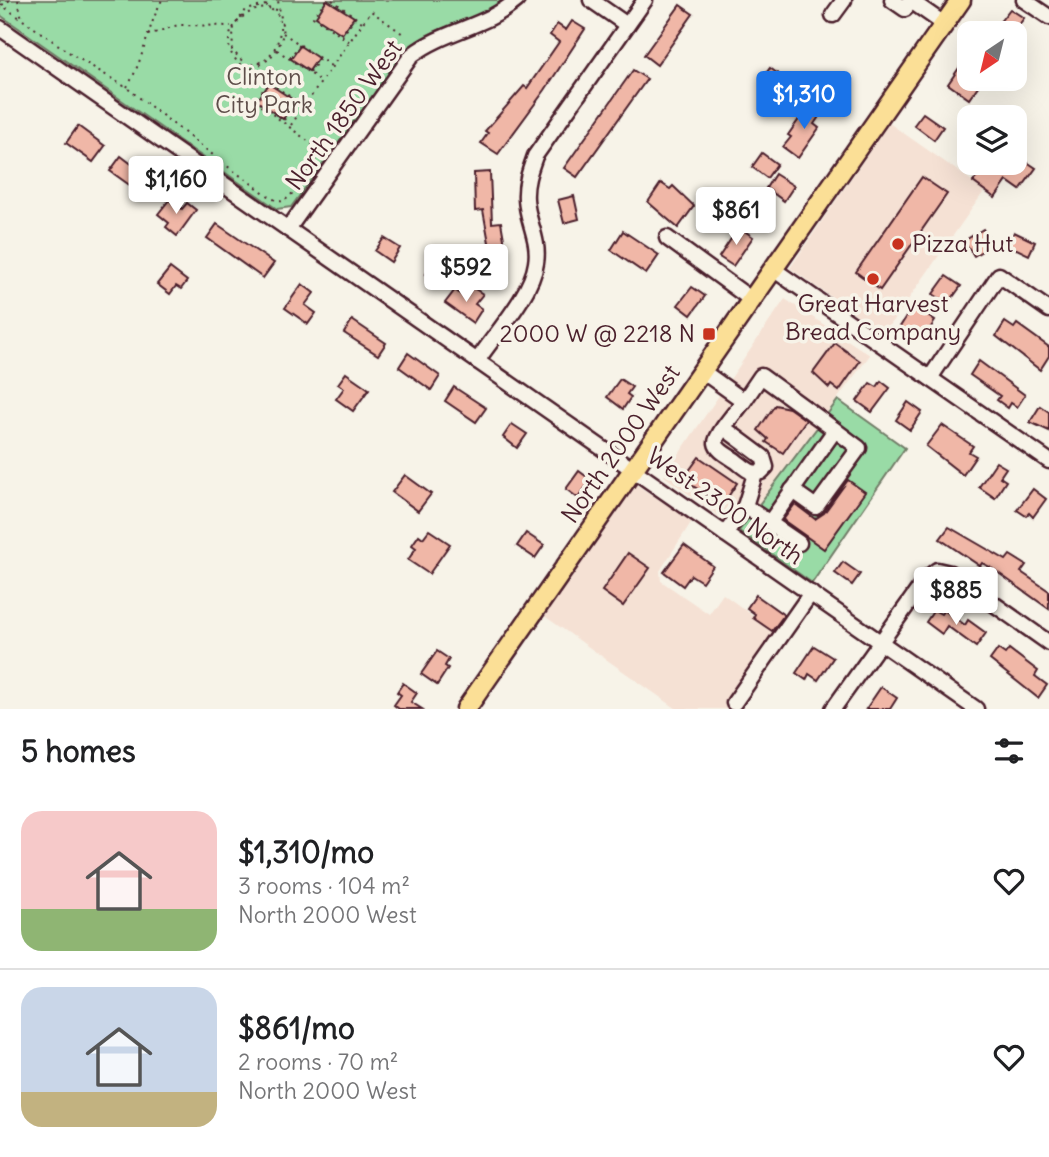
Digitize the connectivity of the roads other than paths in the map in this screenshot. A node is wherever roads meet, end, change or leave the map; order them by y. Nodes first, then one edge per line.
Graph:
1 (517, 0) edge
2 (591, 0) edge
3 (645, 0) edge
4 (844, 0) edge
5 (892, 0) edge
6 (961, 0) edge
7 (1024, 0) edge
8 (911, 1) edge
9 (833, 15) dead end
10 (1049, 17) edge
11 (944, 24) junction
12 (627, 25) junction
13 (0, 28) edge
14 (288, 229) junction
15 (667, 238) dead end
16 (773, 270) junction
17 (752, 300) junction
18 (1049, 310) edge
19 (477, 361) junction
20 (702, 371) junction
21 (930, 378) junction
22 (744, 401) junction
23 (835, 429) junction
24 (1049, 461) edge
25 (633, 470) junction
26 (792, 490) junction
27 (745, 506) junction
28 (770, 522) junction
29 (725, 534) junction
30 (799, 543) dead end
31 (811, 593) junction
32 (881, 642) junction
33 (1049, 643) edge
34 (734, 703) dead end
35 (466, 709) edge
36 (833, 709) edge
37 (976, 709) edge

1 - 14 street, North 1850 West
2 - 12 street
3 - 12 street
4 - 9 street
5 - 8 street
6 - 11 main road, North 2000 West
7 - 10 street
8 - 11 street
11 - 16 main road, North 2000 West
12 - 19 street
13 - 14 street, West 2300 North
14 - 19 street, West 2300 North
15 - 17 street
16 - 17 main road, North 2000 West
16 - 21 street
17 - 20 main road, North 2000 West
18 - 21 street
19 - 25 street, West 2300 North
20 - 22 street
20 - 25 main road, North 2000 West
21 - 24 street
22 - 23 street
22 - 27 street
23 - 26 street
23 - 26 street
25 - 29 street, West 2300 North
25 - 35 main road, North 2000 West
26 - 28 street
27 - 28 street
27 - 29 street
28 - 30 street
29 - 31 street, West 2300 North
31 - 32 street, West 2300 North
31 - 34 street
32 - 33 street
32 - 36 street
32 - 37 street, West 2300 North

